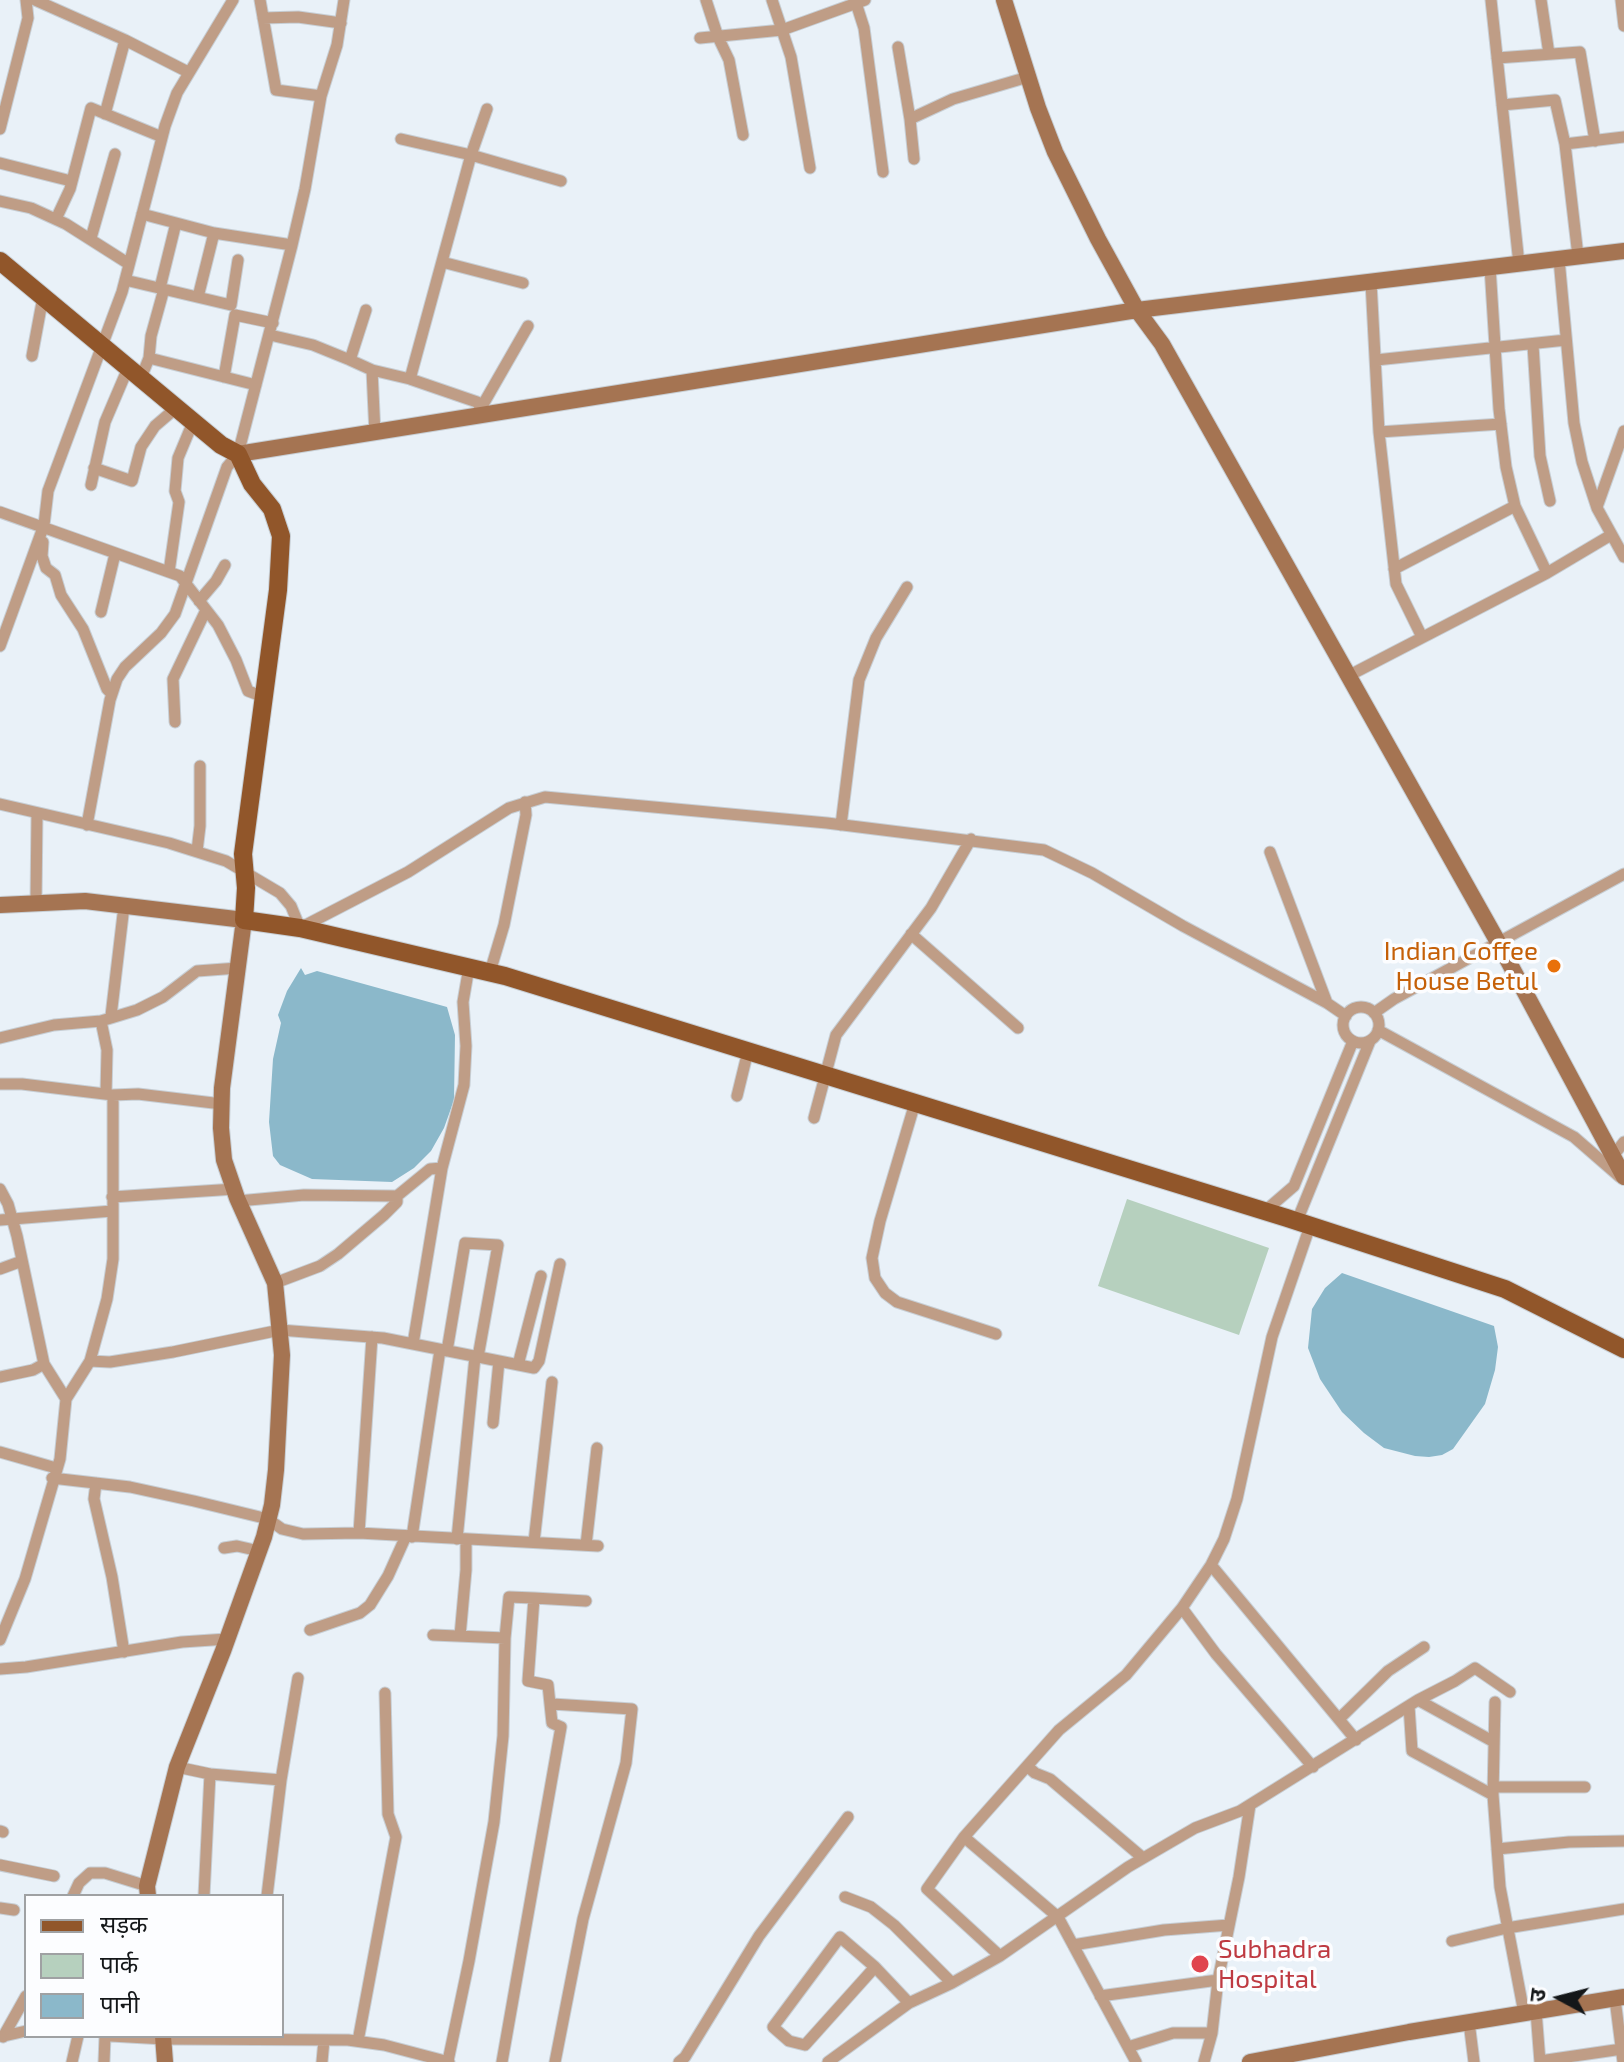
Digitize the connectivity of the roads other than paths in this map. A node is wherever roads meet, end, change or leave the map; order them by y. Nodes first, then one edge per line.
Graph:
1 (26, 0) edge
2 (35, 0) edge
3 (233, 0) edge
4 (260, 0) edge
5 (344, 0) edge
6 (706, 0) edge
7 (772, 0) edge
8 (1004, 0) edge
9 (1491, 0) edge
10 (1541, 0) edge
11 (1621, 0) edge
12 (860, 2) edge
13 (263, 18) junction
14 (341, 23) junction
15 (1624, 26) edge
16 (782, 30) junction
17 (718, 37) junction
18 (700, 38) dead end
19 (125, 40) junction
20 (898, 47) dead end
21 (1549, 54) junction
22 (1497, 58) junction
23 (188, 72) junction
24 (1028, 77) junction
25 (321, 96) junction
26 (1502, 105) junction
27 (487, 109) dead end
28 (105, 114) junction
29 (910, 119) junction
30 (0, 129) edge
31 (743, 135) dead end
32 (162, 137) junction
33 (1624, 137) edge
34 (401, 139) dead end
35 (1595, 141) junction
36 (1565, 144) junction
37 (115, 154) dead end
38 (471, 155) junction
39 (914, 159) dead end
40 (0, 163) edge
41 (810, 168) dead end
42 (883, 172) dead end
43 (71, 181) junction
44 (561, 181) dead end
45 (0, 201) edge
46 (142, 214) junction
47 (56, 219) junction
48 (176, 223) junction
49 (214, 233) junction
50 (91, 238) junction
51 (292, 245) junction
52 (1624, 251) edge
53 (1578, 256) junction
54 (1559, 259) junction
55 (238, 260) dead end
56 (0, 261) edge
57 (442, 262) junction
58 (129, 264) junction
59 (1519, 264) junction
60 (1490, 267) junction
61 (125, 280) junction
62 (1371, 282) junction
63 (523, 283) dead end
64 (162, 289) junction
65 (43, 297) junction
66 (198, 297) junction
67 (366, 310) dead end
68 (1137, 310) junction
69 (528, 326) dead end
70 (272, 329) junction
71 (1566, 340) junction
72 (1533, 345) junction
73 (103, 347) junction
74 (1495, 350) junction
75 (32, 356) dead end
76 (149, 358) junction
77 (350, 360) junction
78 (1376, 360) junction
79 (372, 370) junction
80 (134, 373) junction
81 (224, 377) junction
82 (410, 379) junction
83 (256, 385) junction
84 (176, 408) junction
85 (483, 412) junction
86 (193, 422) junction
87 (1501, 424) junction
88 (1624, 431) edge
89 (1379, 432) junction
90 (375, 434) junction
91 (238, 454) junction
92 (94, 468) junction
93 (91, 485) dead end
94 (1550, 501) dead end
95 (1515, 506) junction
96 (1597, 508) junction
97 (0, 512) edge
98 (44, 525) junction
99 (1611, 535) junction
100 (115, 554) junction
101 (1624, 557) edge
102 (225, 565) dead end
103 (1394, 569) junction
104 (169, 572) junction
105 (1547, 573) junction
106 (186, 585) junction
107 (907, 587) dead end
108 (203, 606) junction
109 (101, 612) dead end
110 (1422, 637) junction
111 (0, 646) edge
112 (1348, 676) junction
113 (112, 694) junction
114 (264, 697) junction
115 (175, 722) dead end
116 (200, 766) dead end
117 (525, 802) junction
118 (0, 804) edge
119 (37, 813) junction
120 (87, 825) junction
121 (841, 825) junction
122 (971, 839) junction
123 (197, 851) junction
124 (1270, 852) dead end
125 (245, 873) junction
126 (1624, 874) edge
127 (36, 902) junction
128 (0, 905) edge
129 (124, 906) junction
130 (244, 920) junction
131 (300, 928) junction
132 (911, 934) junction
133 (1498, 942) junction
134 (469, 967) junction
135 (238, 968) junction
136 (490, 972) junction
137 (1327, 1003) junction
138 (1374, 1013) junction
139 (1346, 1016) junction
140 (106, 1018) junction
141 (1018, 1028) dead end
142 (1378, 1030) junction
143 (0, 1038) edge
144 (1353, 1041) junction
145 (1370, 1041) junction
146 (748, 1051) junction
147 (827, 1075) junction
148 (0, 1084) edge
149 (109, 1094) junction
150 (737, 1096) dead end
151 (915, 1103) junction
152 (222, 1104) junction
153 (814, 1118) dead end
154 (1624, 1142) edge
155 (1613, 1156) junction
156 (442, 1168) junction
157 (1624, 1179) edge
158 (0, 1189) edge
159 (237, 1195) junction
160 (397, 1196) junction
161 (112, 1197) junction
162 (112, 1211) junction
163 (1265, 1211) junction
164 (6, 1220) edge
165 (1304, 1224) junction
166 (22, 1261) junction
167 (560, 1264) dead end
168 (0, 1269) edge
169 (541, 1276) dead end
170 (275, 1283) junction
171 (280, 1330) junction
172 (996, 1334) dead end
173 (372, 1337) junction
174 (413, 1344) junction
175 (1624, 1349) edge
176 (444, 1350) junction
177 (476, 1357) junction
178 (90, 1361) junction
179 (499, 1361) junction
180 (44, 1364) junction
181 (518, 1365) junction
182 (0, 1377) edge
183 (552, 1382) dead end
184 (66, 1399) junction
185 (493, 1423) dead end
186 (597, 1448) dead end
187 (0, 1452) edge
188 (54, 1473) junction
189 (96, 1483) junction
190 (268, 1519) junction
191 (359, 1533) junction
192 (409, 1536) junction
193 (461, 1539) junction
194 (534, 1542) junction
195 (224, 1548) dead end
196 (259, 1551) junction
197 (1211, 1565) junction
198 (534, 1598) junction
199 (586, 1601) dead end
200 (1182, 1608) junction
201 (310, 1630) dead end
202 (433, 1635) dead end
203 (460, 1636) junction
204 (505, 1638) junction
205 (227, 1639) junction
206 (0, 1640) edge
207 (1424, 1647) dead end
208 (124, 1652) junction
209 (0, 1669) edge
210 (298, 1678) dead end
211 (1510, 1692) dead end
212 (385, 1693) dead end
213 (1495, 1702) dead end
214 (1413, 1703) junction
215 (552, 1704) junction
216 (1339, 1719) junction
217 (1356, 1740) junction
218 (1494, 1742) junction
219 (1027, 1766) junction
220 (177, 1767) junction
221 (1313, 1767) junction
222 (210, 1774) junction
223 (281, 1780) junction
224 (1585, 1787) dead end
225 (1493, 1791) junction
226 (1250, 1805) junction
227 (848, 1817) dead end
228 (964, 1837) junction
229 (1624, 1841) edge
230 (1497, 1849) junction
231 (1143, 1858) junction
232 (0, 1865) edge
233 (54, 1876) dead end
234 (147, 1891) edge
235 (74, 1894) edge
236 (204, 1894) edge
237 (267, 1894) edge
238 (845, 1897) dead end
239 (0, 1908) edge
240 (1624, 1909) edge
241 (14, 1910) dead end
242 (1058, 1917) junction
243 (1229, 1925) junction
244 (1507, 1928) junction
245 (1452, 1941) dead end
246 (1073, 1945) junction
247 (1000, 1956) junction
248 (875, 1967) junction
249 (1218, 1980) junction
250 (952, 1983) junction
251 (1100, 1996) junction
252 (1619, 1998) edge
253 (24, 1999) edge
254 (909, 2003) junction
255 (1530, 2012) junction
256 (1469, 2022) junction
257 (24, 2031) edge
258 (1212, 2033) junction
259 (1, 2037) edge
260 (78, 2038) edge
261 (105, 2038) edge
262 (164, 2038) edge
263 (275, 2038) edge
264 (324, 2040) junction
265 (358, 2041) junction
266 (1128, 2047) junction
267 (1622, 2056) edge
268 (686, 2060) edge
269 (72, 2062) edge
270 (104, 2062) edge
271 (165, 2062) edge
272 (322, 2062) edge
273 (448, 2062) edge
274 (502, 2062) edge
275 (555, 2062) edge
276 (828, 2062) edge
277 (1136, 2062) edge
278 (1204, 2062) edge
279 (1250, 2062) edge
280 (1474, 2062) edge
281 (1540, 2062) edge

1 - 30 street
2 - 19 street
3 - 23 street
4 - 13 street
5 - 14 street
6 - 17 street
7 - 16 street
8 - 24 main road
9 - 22 street
10 - 21 street
11 - 15 street
12 - 16 street
12 - 42 street
13 - 14 street
13 - 25 street
14 - 25 street
16 - 17 street
16 - 41 street
17 - 18 street
17 - 31 street
19 - 23 street
19 - 28 street
20 - 29 street
21 - 22 street
21 - 35 street
22 - 26 street
23 - 32 street
24 - 29 street
24 - 68 main road
25 - 51 street
26 - 36 street
26 - 59 street
27 - 38 street
28 - 32 street
28 - 43 street
29 - 39 street
32 - 46 street
33 - 35 street
34 - 38 street
35 - 36 street
36 - 53 street
37 - 50 street
38 - 44 street
38 - 57 street
40 - 43 street
43 - 47 street
45 - 47 street
46 - 48 street
46 - 58 street
47 - 50 street
48 - 49 street
48 - 64 street
49 - 51 street
49 - 66 street
50 - 58 street
51 - 70 street
52 - 53 main road
53 - 54 main road
54 - 59 main road
54 - 71 street
55 - 66 street
56 - 65 main road
57 - 63 street
57 - 82 street
58 - 61 street
59 - 60 main road
60 - 62 main road
60 - 74 street
61 - 64 street
61 - 73 street
62 - 68 main road
62 - 78 street
64 - 66 street
64 - 76 street
65 - 73 main road
65 - 75 street
67 - 77 street
68 - 85 main road
68 - 112 main road
69 - 85 street
70 - 77 street
70 - 81 street
70 - 83 street
71 - 72 street
71 - 96 street
72 - 74 street
72 - 94 street
73 - 80 main road
73 - 98 street
74 - 78 street
74 - 87 street
76 - 80 street
76 - 81 street
77 - 79 street
78 - 89 street
79 - 82 street
79 - 90 street
80 - 84 main road
80 - 92 street
81 - 83 street
82 - 85 street
83 - 91 street
84 - 86 main road
84 - 92 street
85 - 90 main road
86 - 91 main road
86 - 104 street
87 - 89 street
87 - 95 street
88 - 96 street
89 - 103 street
90 - 91 main road
91 - 106 street
91 - 114 main road
92 - 93 street
95 - 103 street
95 - 105 street
96 - 99 street
97 - 98 street
98 - 100 street
98 - 111 street
98 - 113 street
99 - 101 street
99 - 105 street
100 - 104 street
100 - 109 street
102 - 108 street
103 - 110 street
104 - 106 street
105 - 110 street
106 - 108 street
106 - 113 street
107 - 121 street
108 - 114 street
108 - 115 street
110 - 112 street
112 - 133 main road
113 - 120 street
114 - 125 main road
116 - 123 street
117 - 121 street
117 - 131 street
117 - 136 street
118 - 119 street
119 - 120 street
119 - 127 street
120 - 123 street
121 - 122 street
122 - 132 street
122 - 137 street
123 - 125 street
124 - 137 street
125 - 130 main road
125 - 131 street
126 - 133 street
127 - 128 main road
127 - 129 main road
129 - 130 main road
129 - 140 street
130 - 131 main road
130 - 135 main road
131 - 134 main road
132 - 141 street
132 - 147 street
133 - 138 street
133 - 155 main road
134 - 136 main road
134 - 156 street
135 - 140 street
135 - 152 main road
136 - 146 main road
137 - 139 street
138 - 139 street
138 - 142 street
139 - 144 street
140 - 143 street
140 - 149 street
142 - 145 street
142 - 157 street
144 - 145 street
144 - 163 street
145 - 165 street
146 - 147 main road
146 - 150 street
147 - 151 main road
147 - 153 street
148 - 149 street
149 - 152 street
149 - 161 street
151 - 163 main road
151 - 172 street
152 - 159 main road
154 - 155 street
155 - 157 main road
156 - 160 street
156 - 174 street
158 - 164 street
159 - 160 street
159 - 161 street
159 - 170 main road
160 - 170 street
161 - 162 street
162 - 164 street
162 - 178 street
163 - 165 main road
164 - 166 street
165 - 175 main road
165 - 197 street
166 - 168 street
166 - 180 street
167 - 181 street
169 - 181 street
170 - 171 main road
171 - 173 street
171 - 178 street
171 - 190 main road
173 - 174 street
173 - 191 street
174 - 176 street
176 - 177 street
176 - 177 street
176 - 192 street
177 - 179 street
177 - 193 street
178 - 184 street
179 - 181 street
179 - 185 street
180 - 182 street
180 - 184 street
183 - 194 street
184 - 188 street
186 - 194 street
187 - 188 street
188 - 189 street
188 - 206 street
189 - 190 street
189 - 208 street
190 - 191 street
190 - 196 main road
191 - 192 street
192 - 193 street
192 - 201 street
193 - 194 street
193 - 203 street
195 - 196 street
196 - 205 main road
197 - 200 street
197 - 216 street
198 - 199 street
198 - 204 street
198 - 215 street
200 - 219 street
200 - 221 street
202 - 203 street
203 - 204 street
204 - 273 street
205 - 208 street
205 - 220 main road
207 - 216 street
208 - 209 street
210 - 223 street
211 - 214 street
212 - 265 street
213 - 218 street
214 - 217 street
214 - 218 street
214 - 225 street
215 - 274 street
215 - 275 street
216 - 217 street
217 - 221 street
218 - 225 street
219 - 228 street
219 - 231 street
220 - 222 street
220 - 234 main road
221 - 226 street
222 - 223 street
222 - 236 street
223 - 237 street
224 - 225 street
225 - 230 street
226 - 231 street
226 - 243 street
227 - 268 street
228 - 242 street
228 - 247 street
229 - 230 street
230 - 244 street
231 - 242 street
232 - 233 street
234 - 235 street
238 - 250 street
239 - 241 street
240 - 244 street
242 - 246 street
242 - 247 street
243 - 246 street
243 - 249 street
244 - 245 street
244 - 255 street
246 - 251 street
247 - 250 street
248 - 248 street
248 - 254 street
249 - 251 street
249 - 258 street
250 - 254 street
251 - 266 street
252 - 255 main road
252 - 267 street
253 - 259 street
254 - 276 street
255 - 256 main road
255 - 281 street
256 - 279 main road
256 - 280 street
257 - 259 street
258 - 266 street
258 - 278 street
260 - 269 street
261 - 270 street
262 - 271 main road
263 - 264 street
264 - 265 street
264 - 272 street
265 - 273 street
266 - 277 street
267 - 281 street

